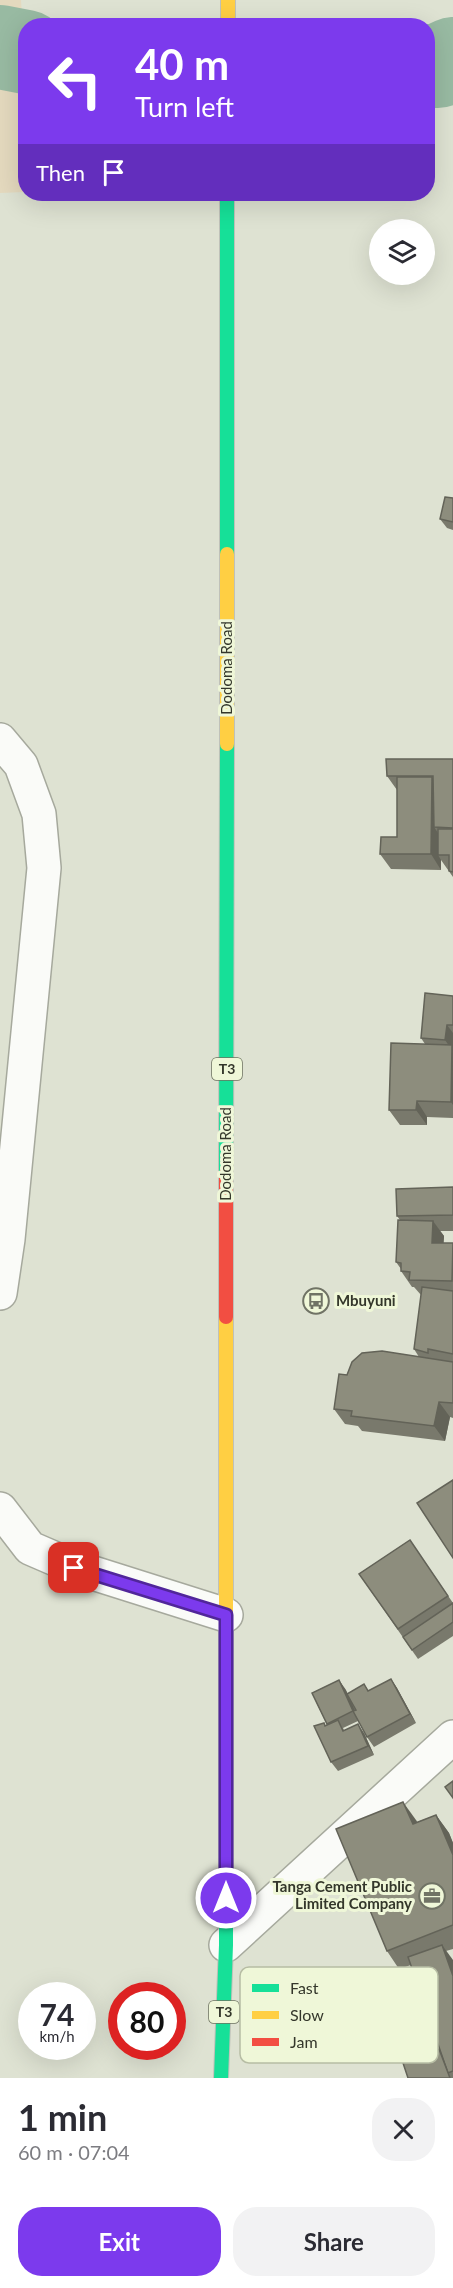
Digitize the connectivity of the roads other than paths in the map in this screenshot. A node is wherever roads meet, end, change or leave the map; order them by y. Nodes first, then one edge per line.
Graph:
1 (227, 201) edge
2 (0, 740) edge
3 (0, 1293) edge
4 (0, 1509) edge
5 (226, 1615) junction
6 (453, 1737) edge
7 (226, 1945) junction
8 (221, 2078) edge

1 - 5 highway, Dodoma Road / T3
2 - 3 street
4 - 5 street
5 - 7 highway, Dodoma Road / T3
6 - 7 street
7 - 8 highway, Dodoma Road / T3

